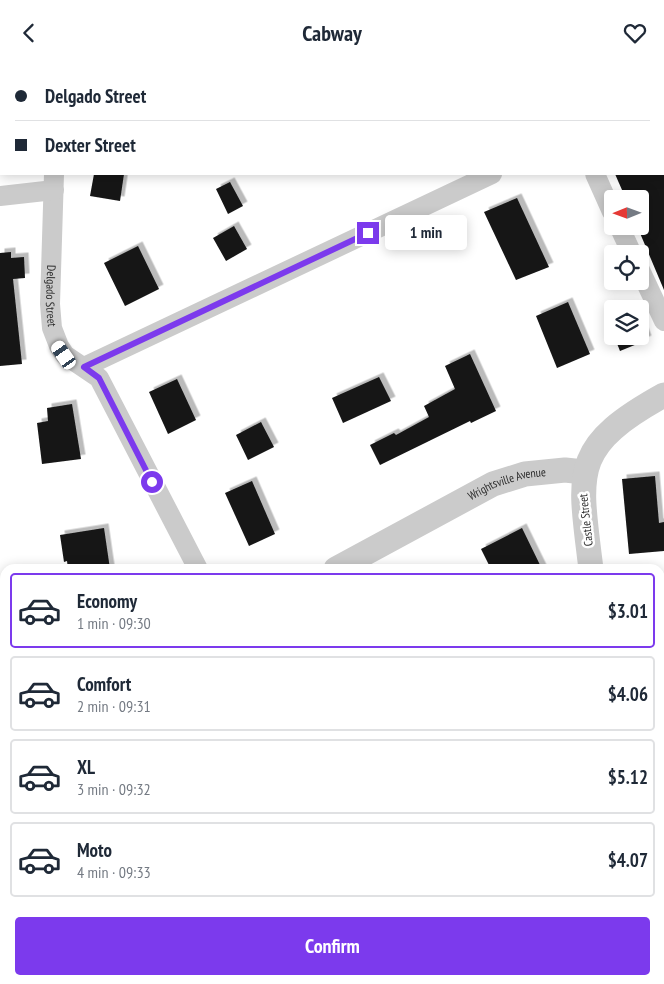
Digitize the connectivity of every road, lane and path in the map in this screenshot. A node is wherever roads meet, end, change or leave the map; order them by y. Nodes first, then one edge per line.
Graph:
1 (490, 175) edge
2 (595, 175) edge
3 (54, 182) edge
4 (604, 194) edge
5 (0, 196) edge
6 (649, 289) edge
7 (664, 321) edge
8 (84, 367) junction
9 (664, 395) edge
10 (584, 471) junction
11 (195, 564) edge
12 (345, 564) edge
13 (590, 564) edge

1 - 8 street
2 - 4 street
3 - 5 street
3 - 8 street, Delgado Street
6 - 7 street
8 - 11 street, Delgado Street
9 - 10 street
10 - 12 street, Wrightsville Avenue
10 - 13 street, Castle Street

